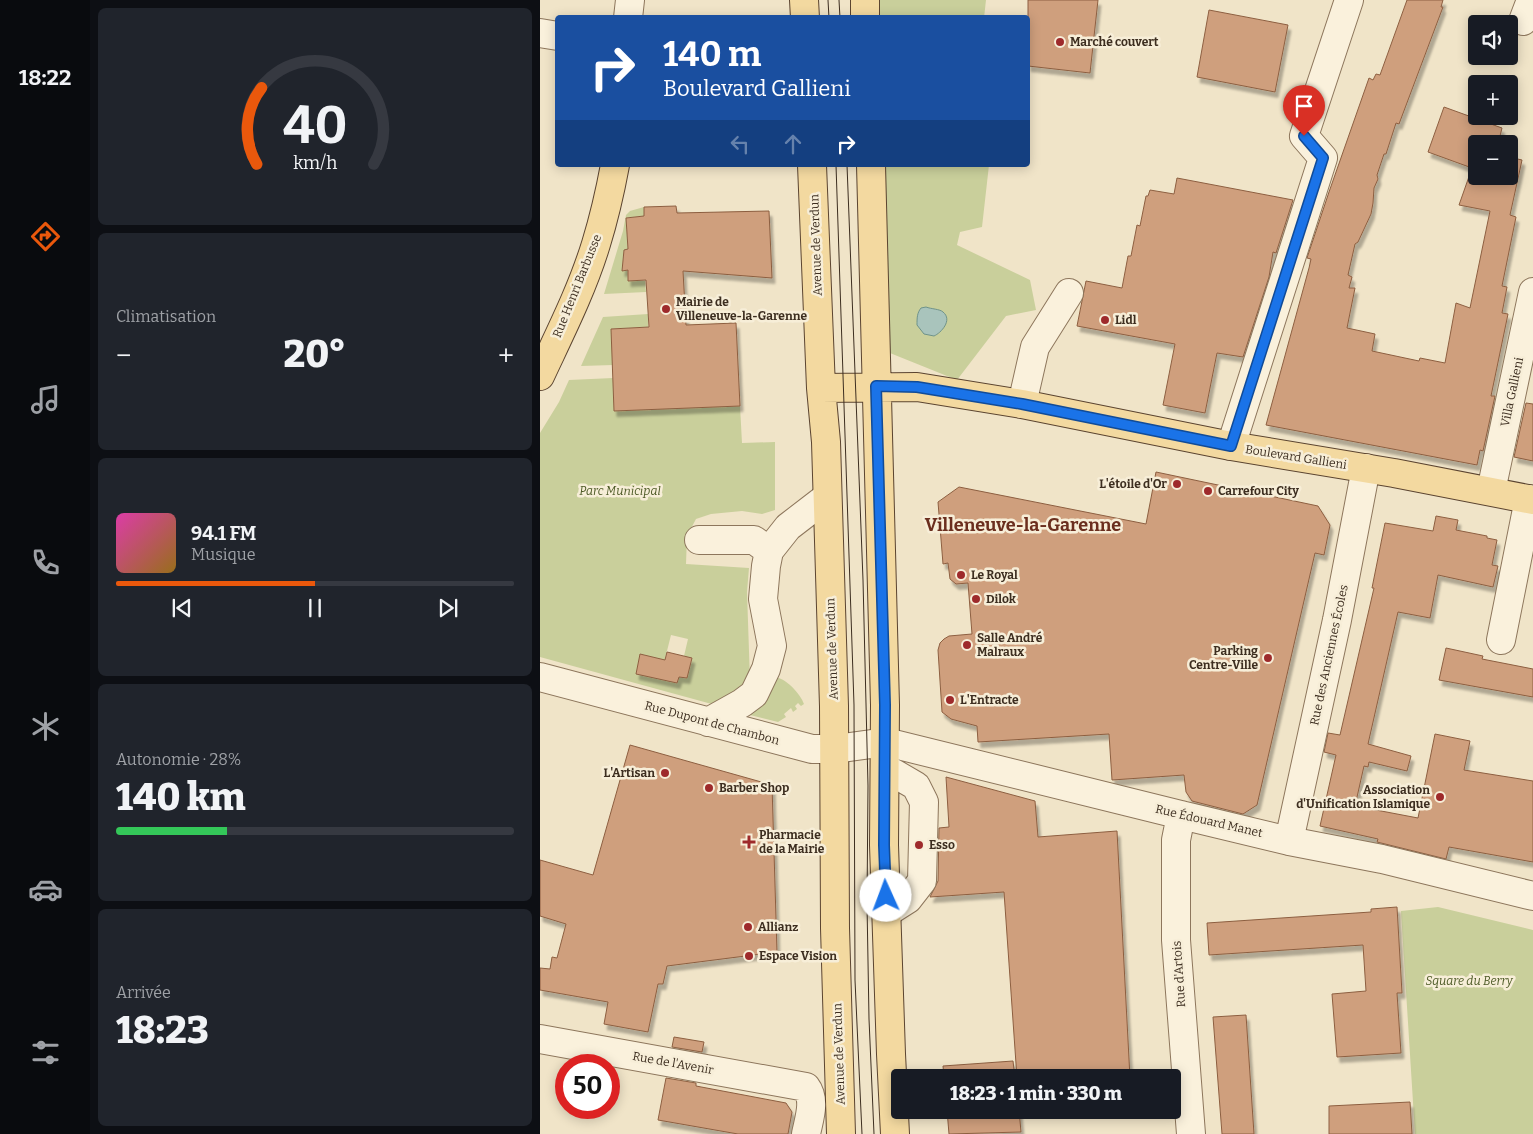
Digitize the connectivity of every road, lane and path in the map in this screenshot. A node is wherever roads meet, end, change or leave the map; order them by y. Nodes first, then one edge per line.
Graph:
1 (630, 0) edge
2 (804, 0) edge
3 (865, 0) edge
4 (1349, 0) edge
5 (628, 15) edge
6 (805, 15) edge
7 (865, 15) edge
8 (540, 33) edge
9 (555, 36) edge
10 (614, 167) edge
11 (812, 167) edge
12 (871, 167) edge
13 (1533, 292) edge
14 (1069, 293) dead end
15 (540, 376) edge
16 (876, 386) junction
17 (821, 388) junction
18 (1022, 404) junction
19 (1231, 446) junction
20 (1366, 468) junction
21 (1491, 491) junction
22 (827, 497) junction
23 (1531, 500) edge
24 (699, 540) dead end
25 (769, 551) junction
26 (1501, 640) dead end
27 (540, 677) edge
28 (708, 722) junction
29 (835, 749) junction
30 (885, 755) junction
31 (1181, 815) junction
32 (1289, 841) junction
33 (1533, 896) edge
34 (886, 914) junction
35 (540, 1038) edge
36 (806, 1134) edge
37 (841, 1134) edge
38 (895, 1134) edge
39 (1191, 1134) edge

1 - 5 street
2 - 6 main road
3 - 7 main road
4 - 19 street
8 - 9 street
10 - 15 main road, Rue Henri Barbusse
11 - 17 main road, Avenue de Verdun
12 - 16 main road
13 - 21 street, Villa Gallieni
14 - 18 street
16 - 17 main road, Boulevard Gallieni
16 - 18 main road, Boulevard Gallieni
16 - 30 main road
17 - 22 main road, Avenue de Verdun
18 - 19 main road, Boulevard Gallieni
19 - 20 main road, Boulevard Gallieni
20 - 21 main road, Boulevard Gallieni
20 - 32 street, Rue des Anciennes Écoles
21 - 23 main road, Boulevard Gallieni
22 - 25 street
22 - 29 main road, Avenue de Verdun
23 - 26 street
24 - 25 street
25 - 28 street
27 - 28 street, Rue Dupont de Chambon
28 - 29 street, Rue Dupont de Chambon
29 - 30 street, Rue Dupont de Chambon
29 - 37 main road, Avenue de Verdun
30 - 31 street, Rue Édouard Manet
30 - 34 main road
30 - 34 street
31 - 32 street, Rue Édouard Manet
31 - 39 street, Rue d'Artois
32 - 33 street, Rue Édouard Manet
34 - 38 main road
35 - 36 street, Rue de l'Avenir

